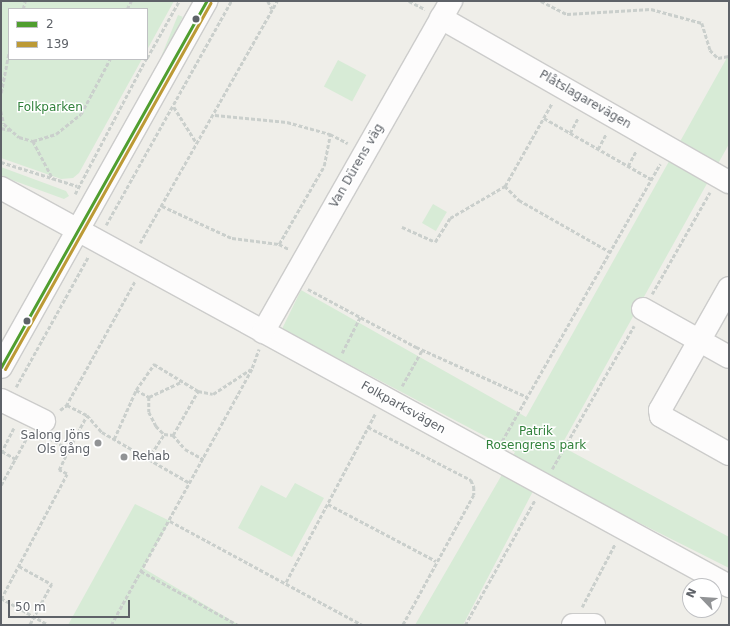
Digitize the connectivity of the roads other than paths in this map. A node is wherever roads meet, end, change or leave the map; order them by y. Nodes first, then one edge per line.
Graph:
1 (206, 1) edge
2 (446, 10) edge
3 (729, 182) edge
4 (1, 188) edge
5 (78, 229) junction
6 (729, 288) edge
7 (643, 309) dead end
8 (264, 332) junction
9 (700, 340) junction
10 (729, 356) edge
11 (1, 367) edge
12 (4, 401) edge
13 (36, 422) road end
14 (729, 454) edge
15 (729, 586) edge

1 - 5 street
2 - 3 street, Plåtslagarevägen
2 - 8 street, Van Dürens väg
4 - 5 street, Folkparksvägen
5 - 8 street, Folkparksvägen
5 - 11 street
6 - 9 street
7 - 9 street
8 - 15 street, Folkparksvägen
9 - 10 street
9 - 14 street
12 - 13 street

